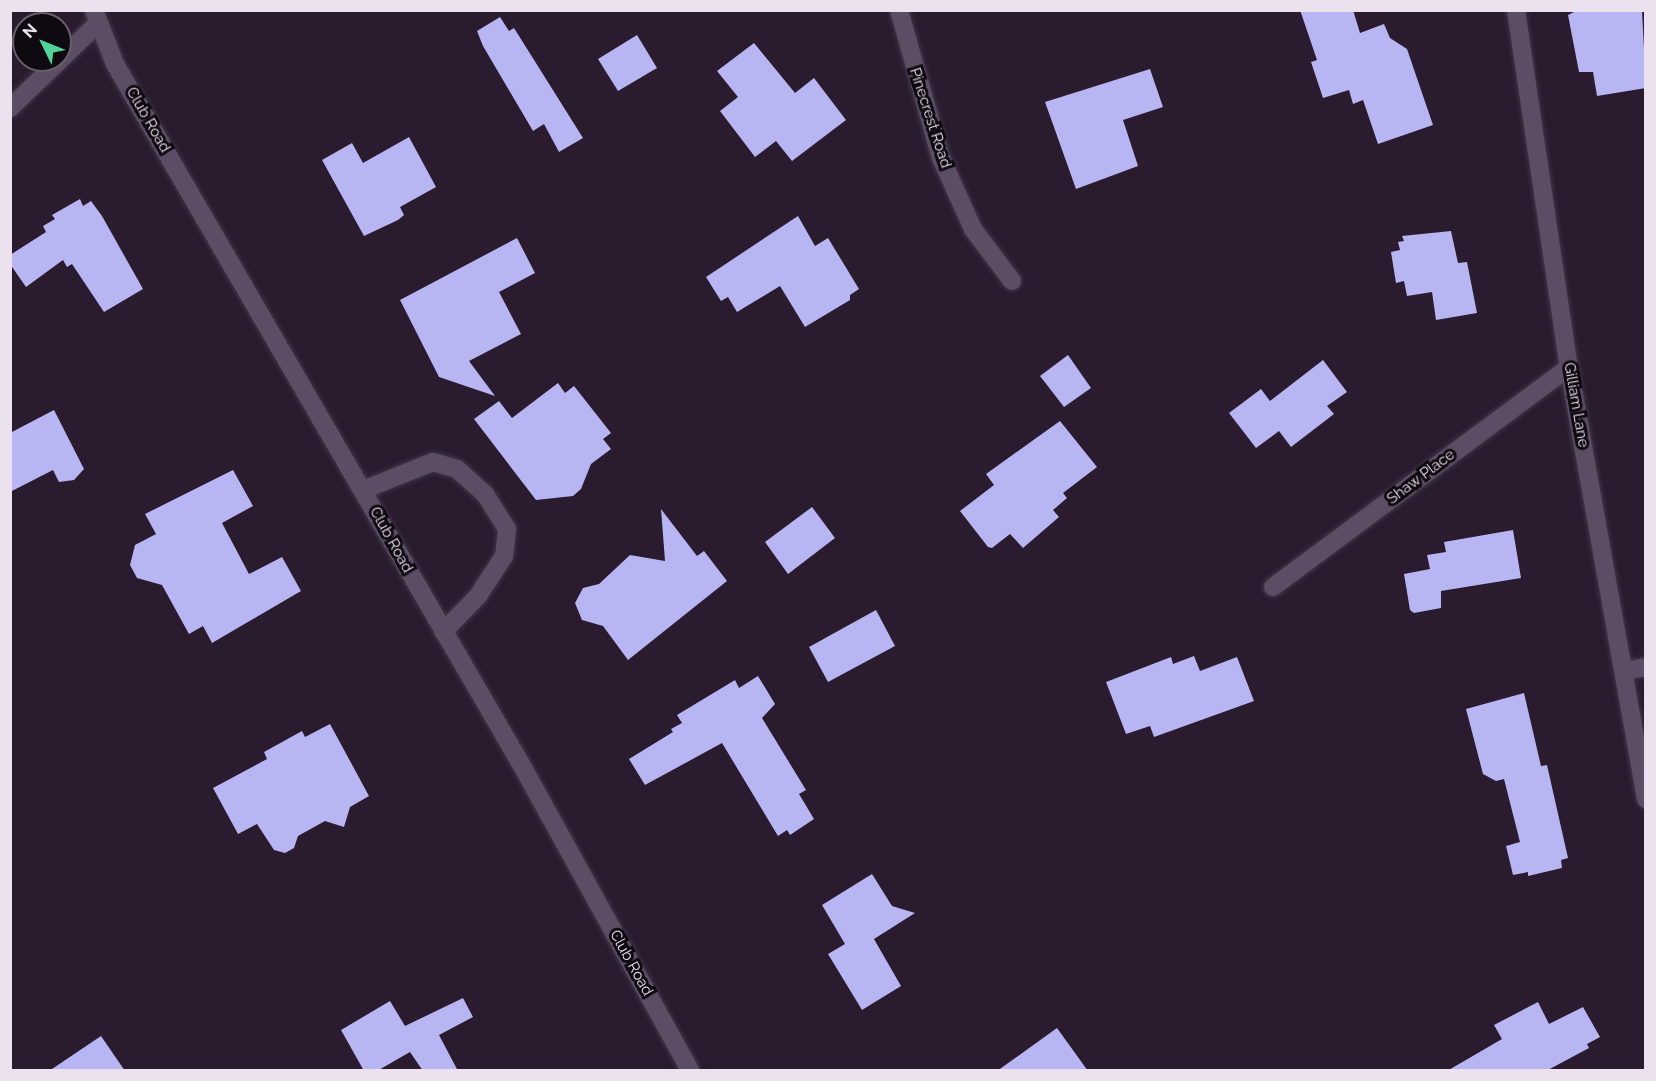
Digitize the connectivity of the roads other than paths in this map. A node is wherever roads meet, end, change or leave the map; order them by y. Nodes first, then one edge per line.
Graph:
1 (898, 10) edge
2 (1516, 10) edge
3 (96, 17) edge
4 (72, 46) edge
5 (48, 72) edge
6 (10, 108) edge
7 (1012, 281) dead end
8 (1569, 367) junction
9 (363, 490) junction
10 (1273, 587) dead end
11 (443, 632) junction
12 (1646, 667) edge
13 (1625, 671) junction
14 (1646, 799) edge
15 (690, 1071) edge

1 - 7 street, Pinecrest Road
2 - 8 street, Gilliam Lane
3 - 4 street
3 - 9 street, Club Road
5 - 6 street
8 - 10 street, Shaw Place
8 - 13 street, Gilliam Lane
9 - 11 street, Club Road
9 - 11 street
11 - 15 street, Club Road
12 - 13 street
13 - 14 street, Gilliam Lane

